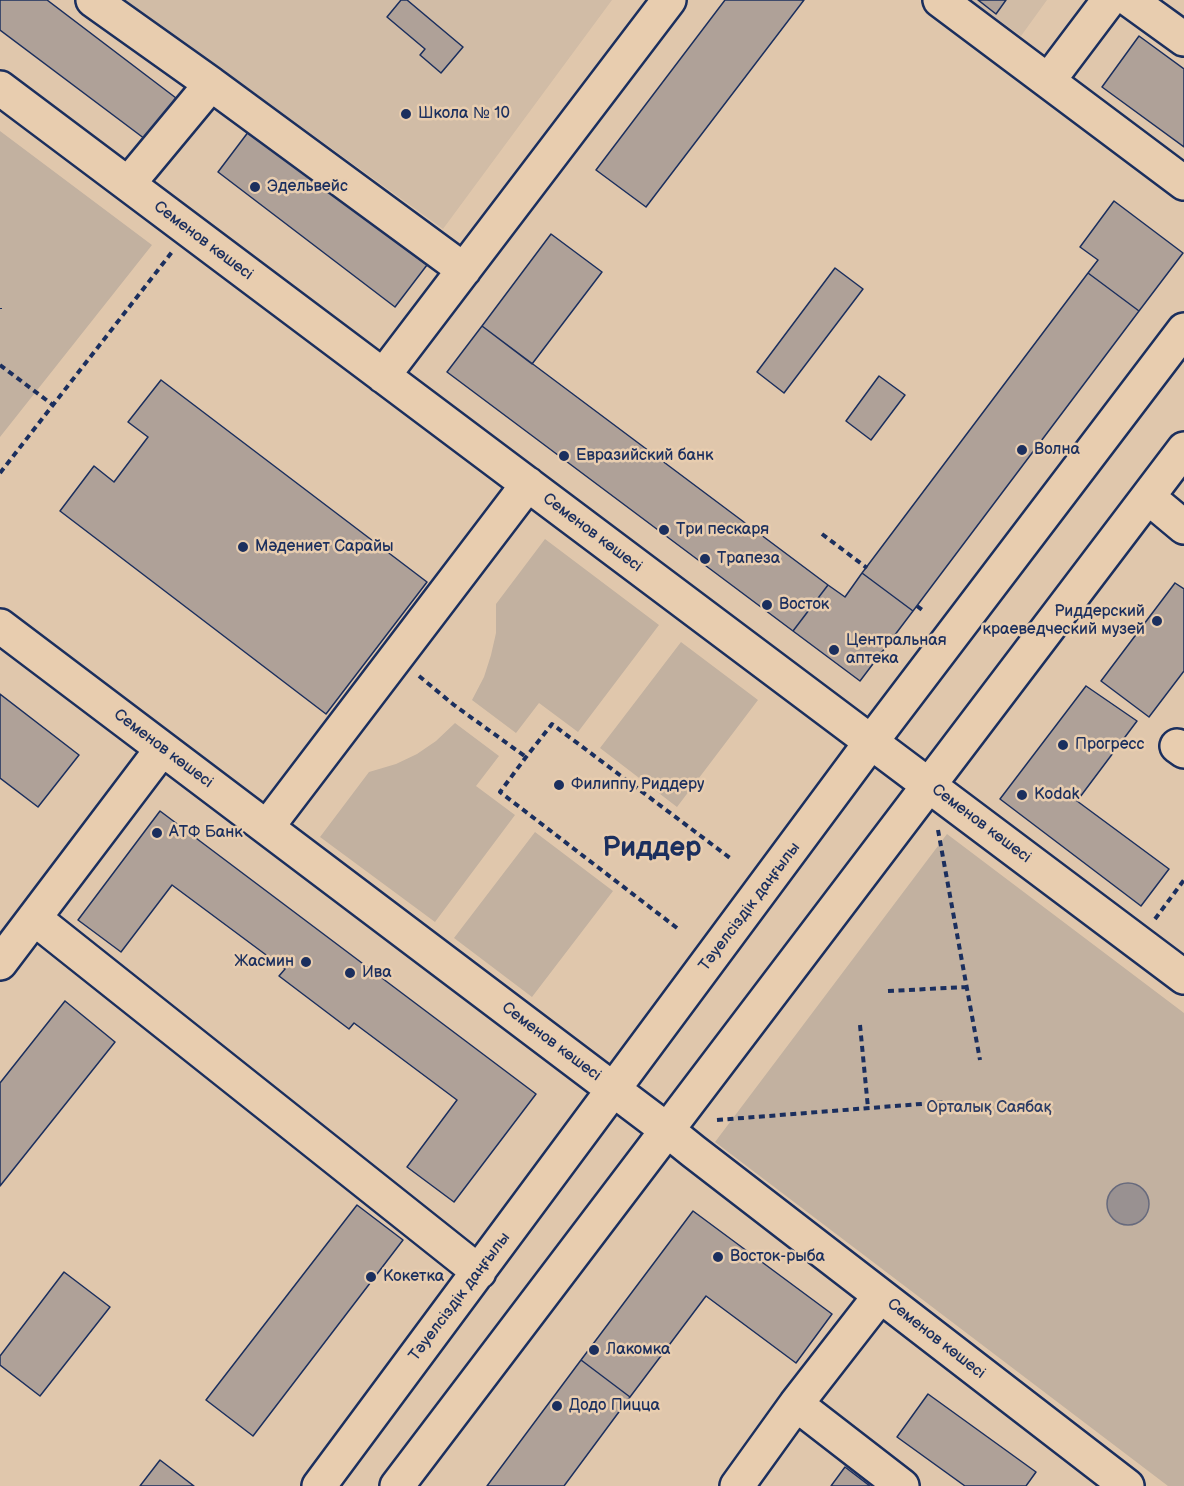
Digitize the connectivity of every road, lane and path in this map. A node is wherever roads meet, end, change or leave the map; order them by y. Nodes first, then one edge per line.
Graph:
1 (93, 0) edge
2 (669, 0) edge
3 (940, 0) edge
4 (1109, 0) edge
5 (1130, 0) edge
6 (1184, 39) edge
7 (1048, 81) junction
8 (211, 84) junction
9 (0, 88) edge
10 (1184, 183) edge
11 (128, 184) junction
12 (189, 230) junction
13 (464, 270) junction
14 (1184, 330) edge
15 (0, 365) edge
16 (383, 376) junction
17 (53, 405) junction
18 (1184, 449) edge
19 (0, 473) edge
20 (528, 484) junction
21 (1148, 497) junction
22 (1184, 527) edge
23 (822, 534) dead end
24 (867, 568) dead end
25 (917, 606) dead end
26 (925, 612) dead end
27 (0, 626) edge
28 (396, 658) junction
29 (872, 742) junction
30 (162, 748) junction
31 (526, 758) junction
32 (929, 786) junction
33 (267, 827) junction
34 (938, 829) dead end
35 (730, 858) dead end
36 (1184, 880) edge
37 (34, 918) junction
38 (1149, 926) dead end
39 (676, 928) dead end
40 (0, 963) edge
41 (1184, 977) edge
42 (967, 987) junction
43 (888, 991) dead end
44 (860, 1025) dead end
45 (980, 1060) dead end
46 (614, 1090) junction
47 (946, 1102) dead end
48 (868, 1108) junction
49 (717, 1120) dead end
50 (668, 1130) junction
51 (478, 1272) junction
52 (880, 1296) junction
53 (796, 1404) junction
54 (319, 1486) edge
55 (397, 1486) edge
56 (737, 1486) edge
57 (902, 1486) edge
58 (1126, 1486) edge

1 - 8 street
2 - 13 street
3 - 7 street
4 - 7 street
5 - 6 street
7 - 10 street
8 - 11 street
8 - 13 street
9 - 11 street, Семенов көшесі
11 - 12 street, Семенов көшесі
12 - 16 street, Семенов көшесі
12 - 17 path
13 - 16 street
14 - 29 street, Тәуелсіздік даңғылы
15 - 17 path
16 - 20 street, Семенов көшесі
17 - 19 path
18 - 21 street
20 - 28 street
20 - 29 street, Семенов көшесі
21 - 22 street
21 - 32 street
23 - 24 path
25 - 26 path
27 - 30 street, Семенов көшесі
28 - 31 path
28 - 33 street
29 - 32 street, Семенов көшесі
29 - 46 street, Тәуелсіздік даңғылы
30 - 33 street, Семенов көшесі
30 - 37 street
31 - 35 path
31 - 39 path
32 - 41 street, Семенов көшесі
32 - 50 street
33 - 46 street, Семенов көшесі
34 - 42 path
36 - 38 path
37 - 40 street
37 - 51 street
42 - 43 path
42 - 45 path
44 - 48 path
46 - 50 street, Семенов көшесі
46 - 51 street, Тәуелсіздік даңғылы
47 - 48 path
48 - 49 path
50 - 52 street, Семенов көшесі
50 - 55 street
51 - 54 street, Тәуелсіздік даңғылы
52 - 53 street
52 - 58 street, Семенов көшесі
53 - 56 street
53 - 57 street

